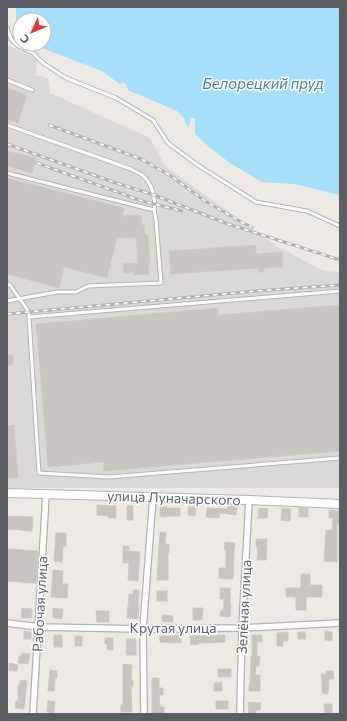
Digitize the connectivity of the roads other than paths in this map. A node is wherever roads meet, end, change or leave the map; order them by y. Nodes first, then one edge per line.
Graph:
1 (7, 28) edge
2 (7, 80) edge
3 (32, 90) dead end
4 (7, 125) edge
5 (7, 173) edge
6 (154, 210) junction
7 (340, 226) edge
8 (7, 284) edge
9 (340, 291) edge
10 (20, 299) junction
11 (7, 301) edge
12 (29, 317) junction
13 (340, 458) edge
14 (7, 494) edge
15 (46, 494) junction
16 (152, 497) junction
17 (249, 500) junction
18 (340, 504) edge
19 (7, 623) edge
20 (340, 623) edge
21 (39, 627) junction
22 (242, 628) junction
23 (143, 629) junction
24 (32, 714) edge
25 (144, 714) edge
26 (240, 714) edge

1 - 7 lane
2 - 3 lane
4 - 6 lane
5 - 6 lane
6 - 10 lane
8 - 10 lane
9 - 12 lane
10 - 11 lane
10 - 12 lane
12 - 13 lane
14 - 15 street, улица Луначарского
15 - 16 street, улица Луначарского
15 - 21 street, Рабочая улица
16 - 17 street, улица Луначарского
16 - 23 street
17 - 18 street, улица Луначарского
17 - 22 street, Зелёная улица
19 - 21 street, Крутая улица
20 - 22 street, Крутая улица
21 - 23 street, Крутая улица
21 - 24 street, Рабочая улица
22 - 23 street, Крутая улица
22 - 26 street, Зелёная улица
23 - 25 street

